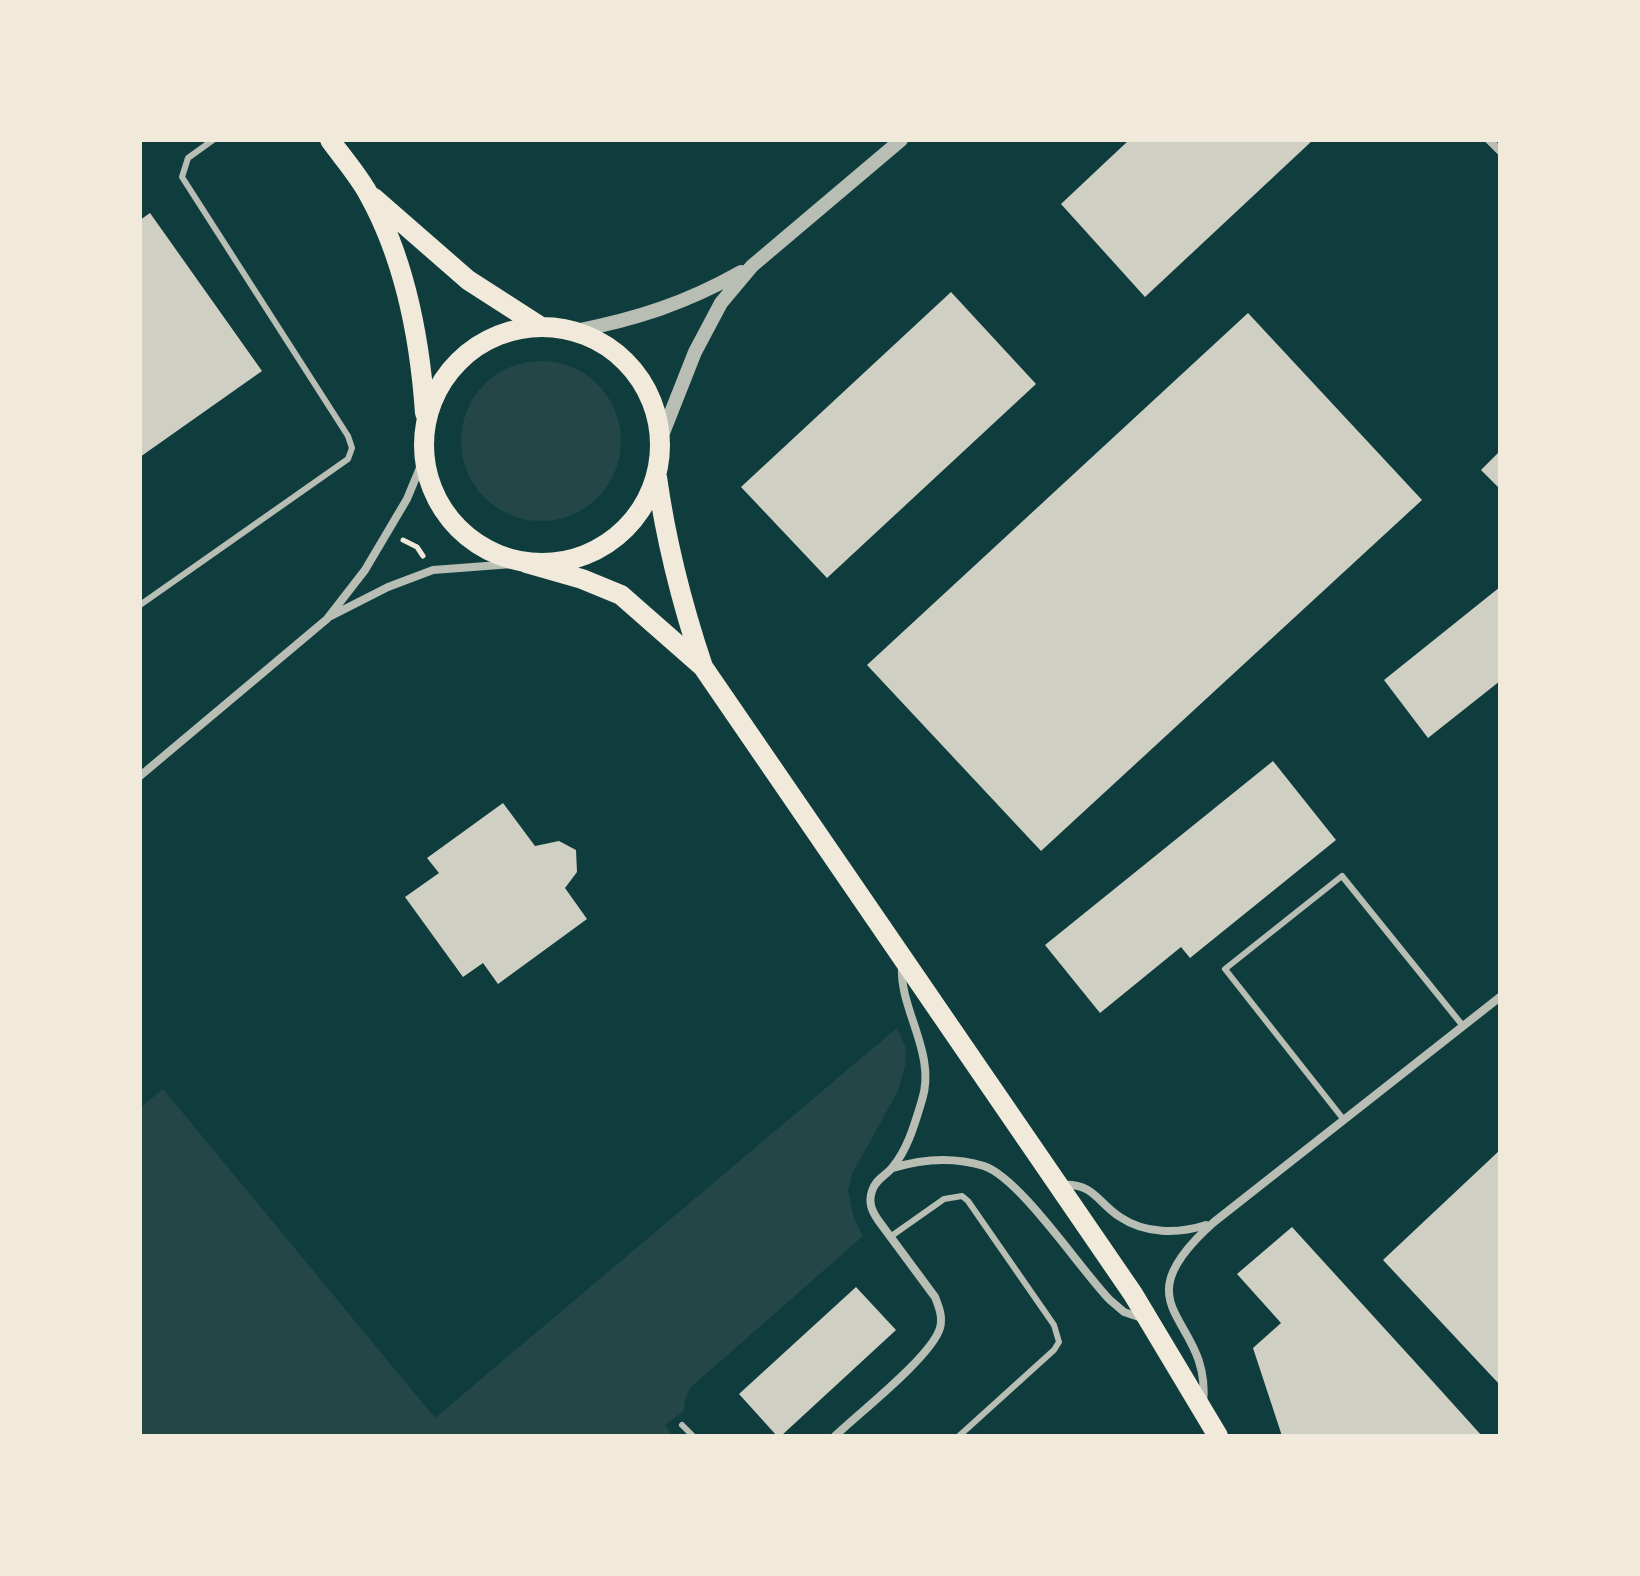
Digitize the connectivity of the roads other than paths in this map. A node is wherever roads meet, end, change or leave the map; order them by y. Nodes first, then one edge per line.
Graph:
1 (213, 140) edge
2 (330, 140) edge
3 (901, 140) edge
4 (1489, 140) edge
5 (1500, 151) edge
6 (369, 195) junction
7 (752, 266) junction
8 (541, 327) junction
9 (575, 331) junction
10 (425, 425) junction
11 (661, 438) junction
12 (424, 458) junction
13 (657, 477) junction
14 (526, 563) junction
15 (140, 605) edge
16 (327, 619) junction
17 (703, 667) junction
18 (140, 776) edge
19 (903, 959) junction
20 (1500, 997) edge
21 (1463, 1026) junction
22 (1344, 1120) junction
23 (892, 1168) junction
24 (1059, 1186) junction
25 (1214, 1222) junction
26 (890, 1237) junction
27 (1149, 1320) junction
28 (1202, 1409) junction
29 (682, 1425) dead end
30 (693, 1436) edge
31 (835, 1436) edge
32 (959, 1436) edge
33 (1218, 1436) edge

1 - 15 lane
2 - 6 main road
3 - 7 street
4 - 5 street
6 - 8 main road
6 - 10 main road
7 - 9 street
7 - 11 street
8 - 9 main road
8 - 10 main road
9 - 11 main road
10 - 12 main road
11 - 13 main road
12 - 14 main road
12 - 16 street
13 - 14 main road
13 - 17 main road
14 - 16 street
14 - 17 main road
16 - 18 street
17 - 19 main road
19 - 23 street
19 - 24 main road
20 - 21 street
21 - 22 street
21 - 22 lane
22 - 25 street
23 - 26 street
23 - 27 street
24 - 25 street
24 - 27 main road
25 - 28 street
26 - 31 street
26 - 32 lane
27 - 28 main road
28 - 33 main road
29 - 30 lane

